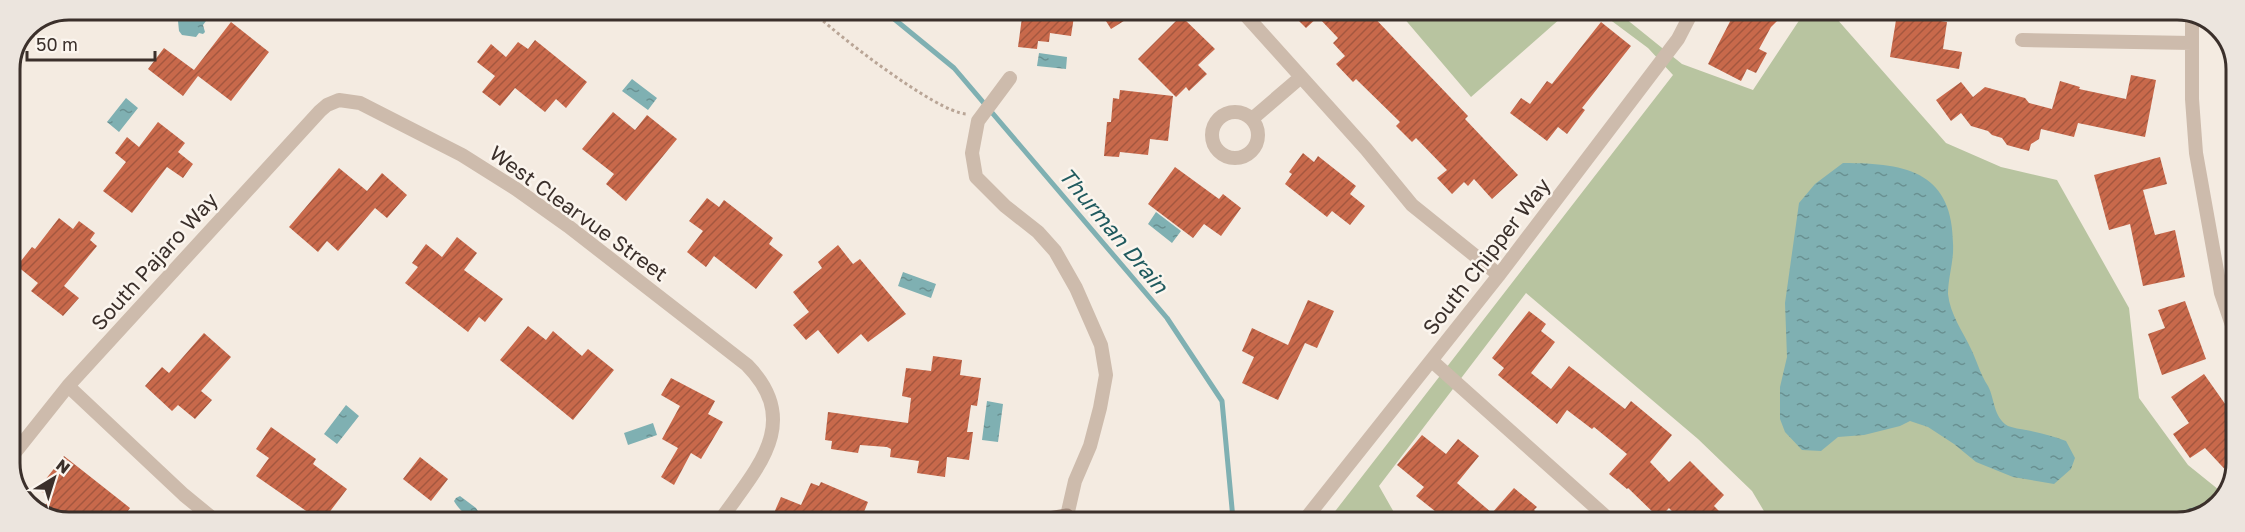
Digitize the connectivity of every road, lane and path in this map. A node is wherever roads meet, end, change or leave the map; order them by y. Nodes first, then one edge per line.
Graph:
1 (823, 20) edge
2 (1250, 20) edge
3 (1687, 20) edge
4 (2192, 22) edge
5 (2022, 40) dead end
6 (2192, 43) junction
7 (1301, 76) junction
8 (1010, 78) dead end
9 (339, 100) joint
10 (956, 113) dead end
11 (1252, 119) dead end
12 (1499, 274) junction
13 (2226, 306) edge
14 (1432, 361) junction
15 (68, 386) junction
16 (20, 446) edge
17 (206, 512) edge
18 (726, 512) edge
19 (1068, 512) edge
20 (1311, 512) edge
21 (1601, 512) edge

1 - 10 path
2 - 7 street
3 - 12 street, South Chipper Way
4 - 6 street
5 - 6 street
6 - 13 street
7 - 11 street
7 - 12 street
8 - 19 street
9 - 15 street, South Pajaro Way
9 - 18 street, West Clearvue Street
12 - 14 street, South Chipper Way
14 - 20 street, South Chipper Way
14 - 21 street
15 - 16 street, South Pajaro Way
15 - 17 street

